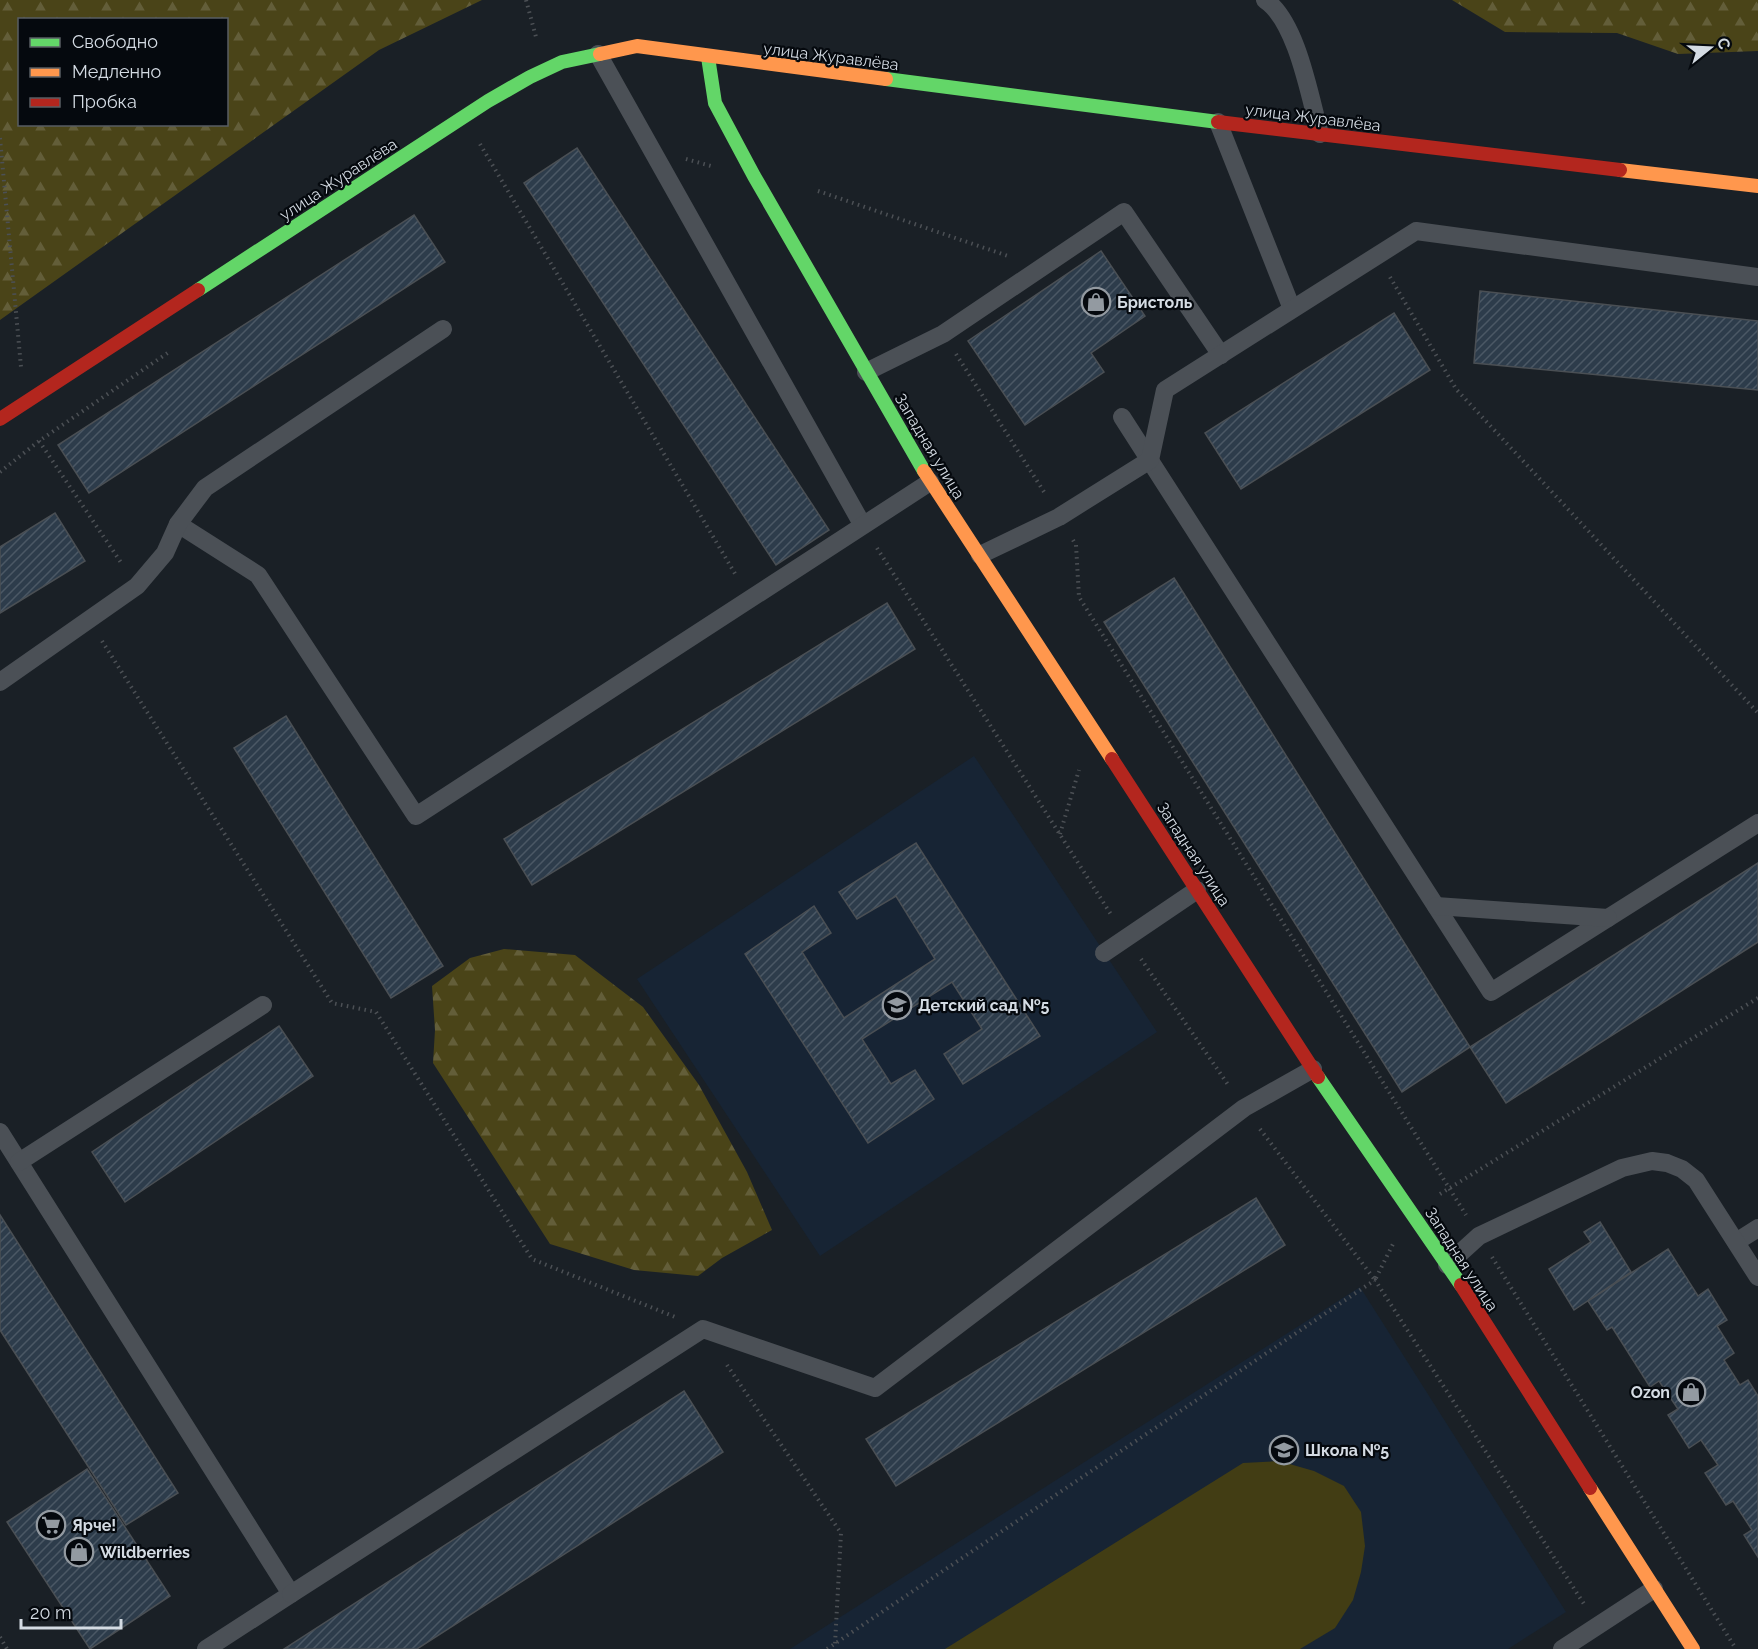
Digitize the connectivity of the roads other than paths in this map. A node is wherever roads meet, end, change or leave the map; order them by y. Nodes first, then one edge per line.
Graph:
1 (1264, 0) edge
2 (598, 54) junction
3 (708, 57) junction
4 (1218, 122) junction
5 (1320, 134) junction
6 (1758, 186) edge
7 (1758, 277) edge
8 (1292, 309) junction
9 (443, 329) dead end
10 (1221, 355) junction
11 (866, 372) junction
12 (1122, 417) dead end
13 (0, 419) edge
14 (1149, 460) junction
15 (930, 482) junction
16 (178, 524) junction
17 (862, 524) junction
18 (980, 555) junction
19 (0, 682) edge
20 (1758, 824) edge
21 (1197, 890) junction
22 (1436, 906) junction
23 (1608, 918) junction
24 (1104, 953) dead end
25 (263, 1005) dead end
26 (1313, 1069) junction
27 (0, 1132) edge
28 (19, 1162) junction
29 (1758, 1228) edge
30 (1736, 1242) junction
31 (1447, 1265) junction
32 (1758, 1277) edge
33 (1654, 1589) junction
34 (291, 1594) junction
35 (206, 1649) edge
36 (1562, 1649) edge
37 (1692, 1649) edge

1 - 5 lane
2 - 3 street, улица Журавлёва
2 - 13 street, улица Журавлёва
2 - 17 lane
3 - 4 street, улица Журавлёва
3 - 11 street, Западная улица
4 - 5 street, улица Журавлёва
4 - 8 lane
5 - 6 street, улица Журавлёва
7 - 8 lane
8 - 10 lane
9 - 16 lane
10 - 11 lane
10 - 14 lane
11 - 15 street, Западная улица
12 - 14 lane
14 - 18 lane
14 - 22 lane
15 - 17 lane
15 - 18 street, Западная улица
16 - 17 lane
16 - 19 lane
18 - 21 street, Западная улица
20 - 23 lane
21 - 24 lane
21 - 26 street, Западная улица
22 - 23 lane
22 - 23 lane
25 - 28 lane
26 - 31 street, Западная улица
26 - 34 lane
27 - 28 lane
28 - 34 lane
29 - 30 lane
30 - 31 lane
30 - 32 lane
31 - 33 street, Западная улица
33 - 36 lane
33 - 37 street, Западная улица
34 - 35 lane

